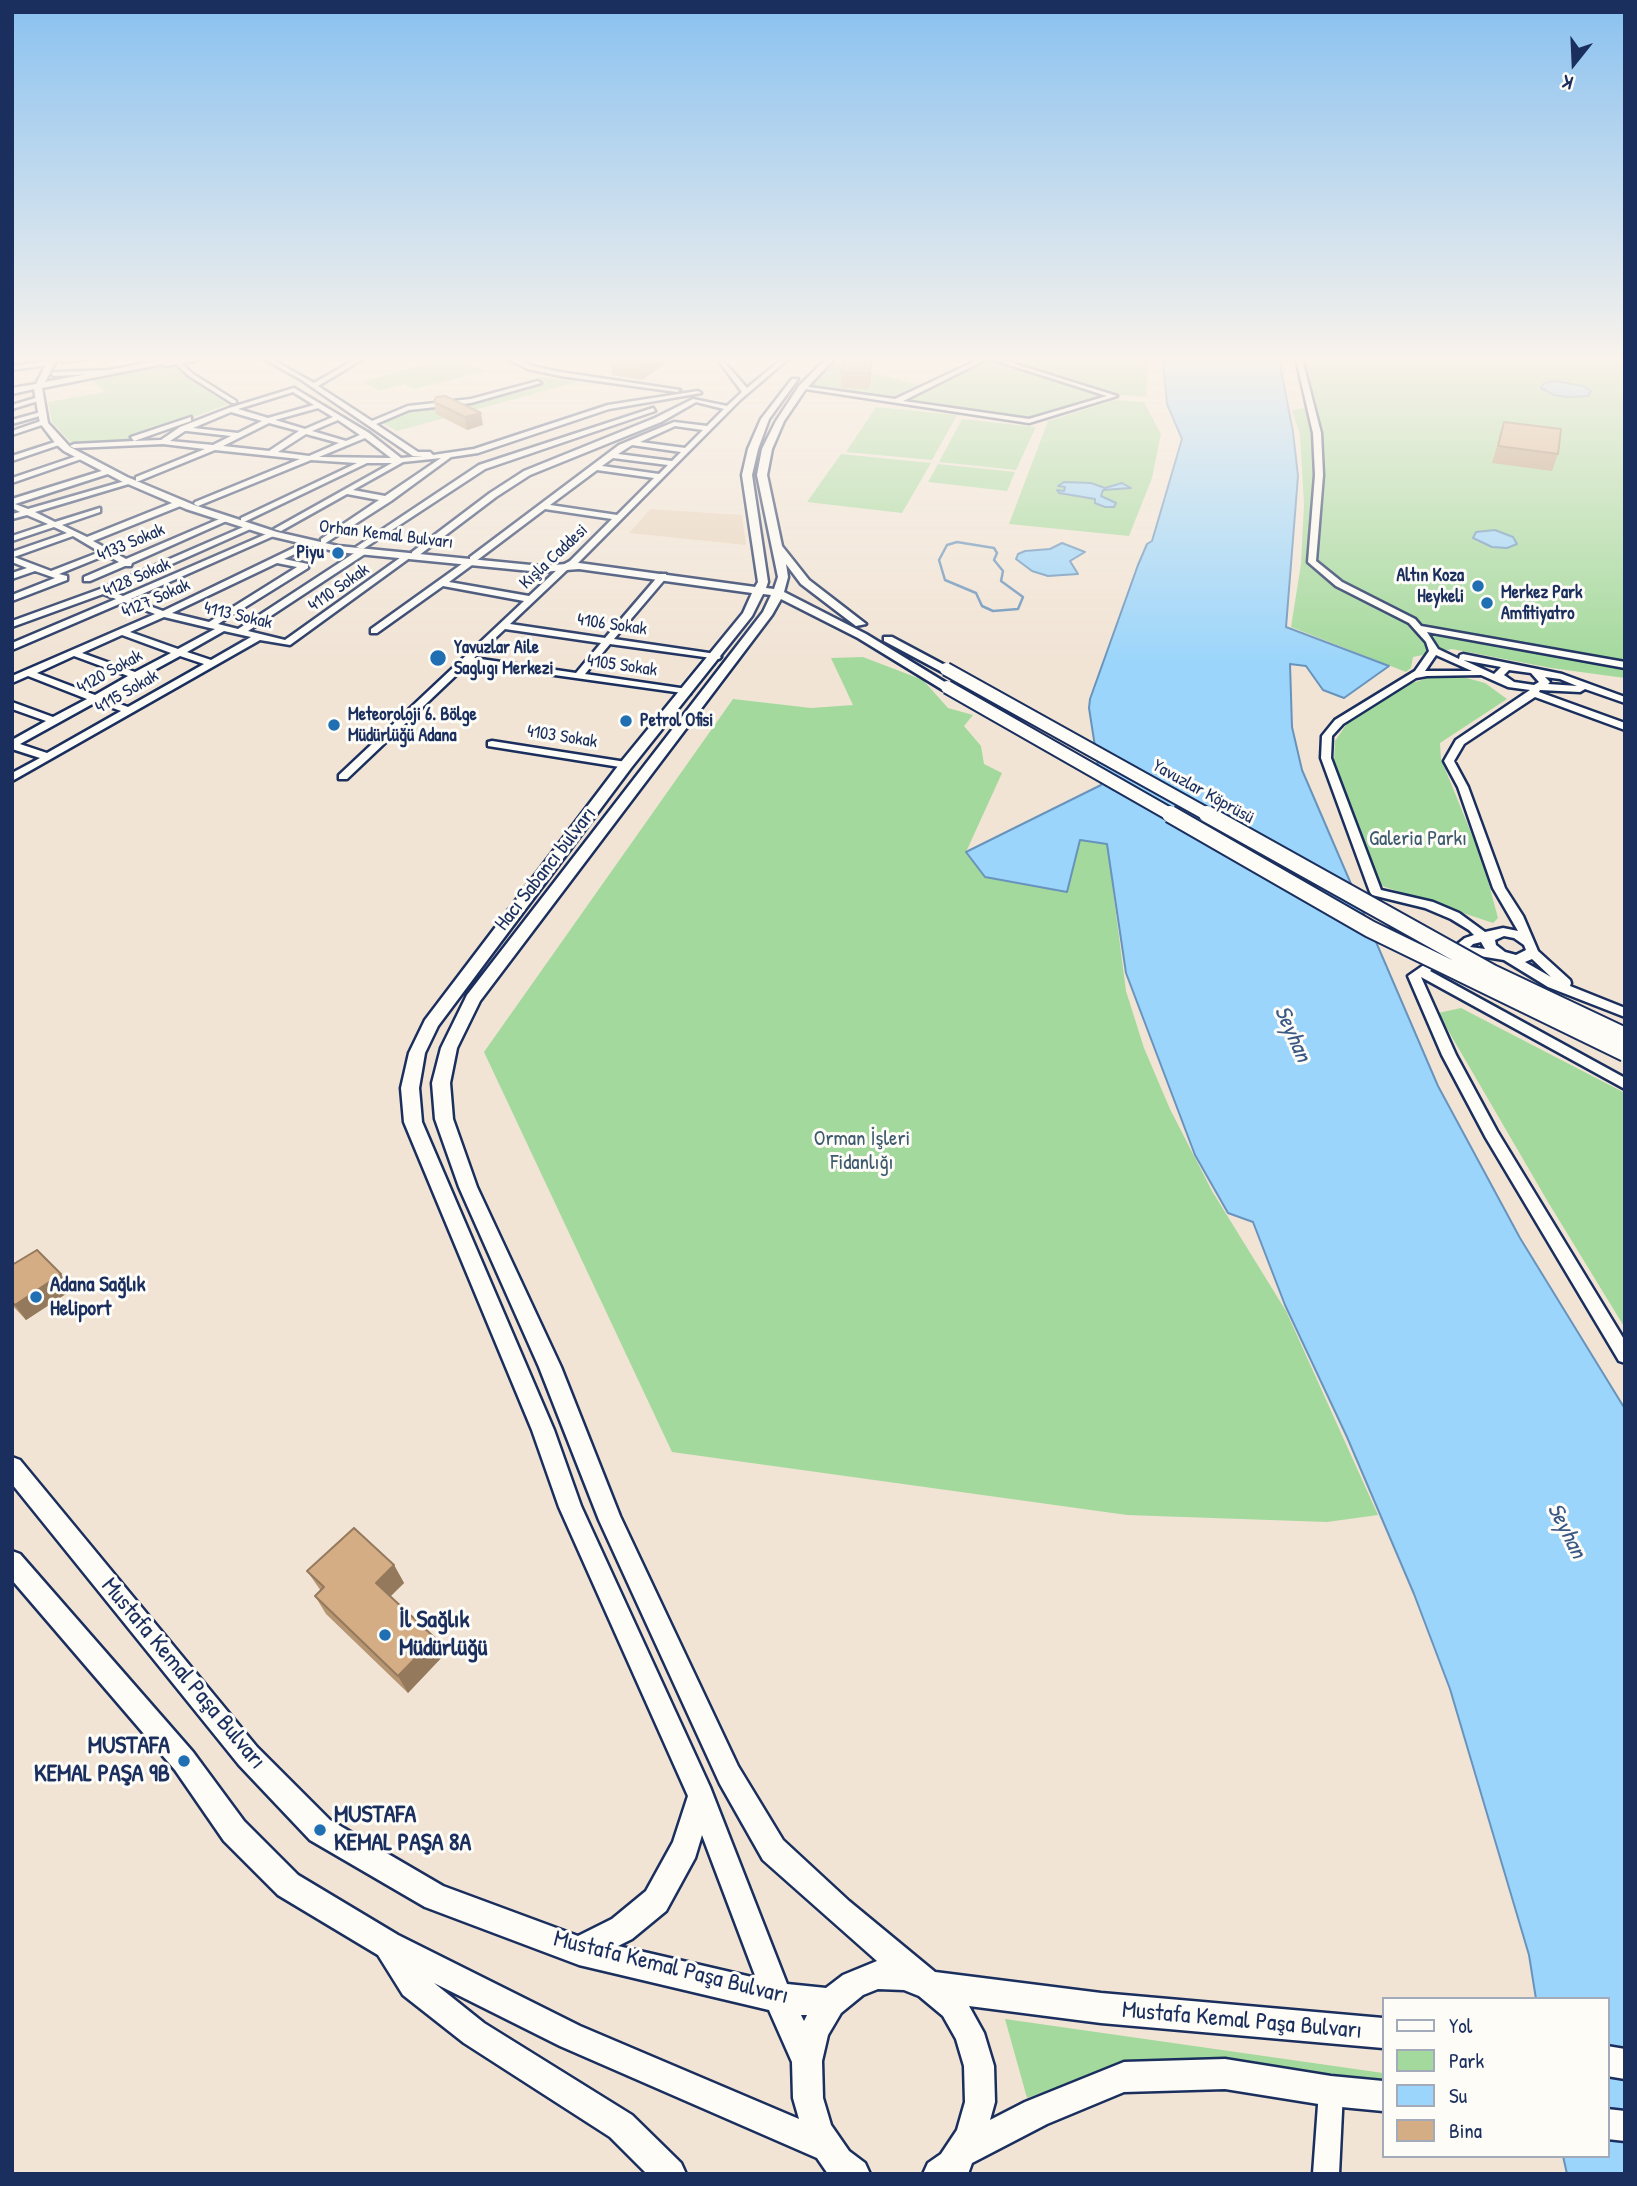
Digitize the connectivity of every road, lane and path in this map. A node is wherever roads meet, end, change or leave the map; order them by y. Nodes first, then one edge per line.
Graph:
1 (71, 461) edge
2 (90, 461) edge
3 (100, 461) edge
4 (181, 461) edge
5 (305, 461) edge
6 (352, 461) edge
7 (400, 461) joint
8 (443, 461) edge
9 (488, 461) edge
10 (498, 461) edge
11 (556, 461) edge
12 (602, 461) edge
13 (657, 461) edge
14 (750, 461) edge
15 (766, 461) edge
16 (1319, 461) edge
17 (365, 462) junction
18 (492, 463) junction
19 (673, 463) joint
20 (594, 467) junction
21 (108, 471) junction
22 (659, 476) junction
23 (134, 480) junction
24 (12, 481) edge
25 (348, 492) junction
26 (388, 499) junction
27 (12, 503) edge
28 (180, 503) junction
29 (198, 504) junction
30 (544, 506) junction
31 (97, 510) dead end
32 (24, 512) junction
33 (12, 517) edge
34 (619, 518) junction
35 (227, 519) junction
36 (248, 523) junction
37 (55, 524) junction
38 (12, 525) edge
39 (276, 532) junction
40 (32, 533) junction
41 (74, 533) junction
42 (12, 539) edge
43 (87, 540) junction
44 (324, 541) junction
45 (311, 543) junction
46 (777, 544) junction
47 (361, 550) junction
48 (107, 552) junction
49 (411, 556) junction
50 (12, 557) edge
51 (218, 559) junction
52 (275, 560) junction
53 (471, 561) junction
54 (761, 561) junction
55 (125, 562) junction
56 (230, 563) dead end
57 (568, 565) junction
58 (242, 567) dead end
59 (34, 568) junction
60 (254, 570) junction
61 (145, 573) junction
62 (51, 574) junction
63 (12, 576) edge
64 (663, 576) junction
65 (738, 576) junction
66 (86, 579) dead end
67 (441, 583) junction
68 (762, 586) junction
69 (780, 590) junction
70 (103, 591) junction
71 (57, 594) junction
72 (12, 598) edge
73 (125, 600) junction
74 (531, 600) junction
75 (768, 613) junction
76 (163, 614) junction
77 (823, 615) junction
78 (12, 624) edge
79 (210, 625) junction
80 (504, 626) junction
81 (863, 626) junction
82 (223, 628) junction
83 (1419, 628) junction
84 (373, 631) dead end
85 (122, 632) junction
86 (240, 632) junction
87 (260, 636) junction
88 (609, 641) junction
89 (287, 643) joint
90 (12, 647) edge
91 (1434, 651) junction
92 (74, 653) junction
93 (178, 653) junction
94 (716, 657) junction
95 (469, 660) junction
96 (212, 664) junction
97 (1625, 665) edge
98 (1514, 667) junction
99 (1534, 671) junction
100 (28, 673) junction
101 (136, 676) junction
102 (578, 676) junction
103 (1412, 676) junction
104 (1493, 676) junction
105 (12, 680) edge
106 (1508, 684) junction
107 (1536, 689) junction
108 (687, 691) junction
109 (95, 698) junction
110 (1625, 700) edge
111 (12, 705) edge
112 (1625, 707) edge
113 (1512, 708) junction
114 (129, 711) junction
115 (54, 721) junction
116 (1625, 727) edge
117 (492, 744) dead end
118 (12, 745) edge
119 (48, 757) junction
120 (626, 765) junction
121 (343, 776) dead end
122 (12, 778) edge
123 (1505, 901) junction
124 (1491, 936) junction
125 (1531, 948) junction
126 (1459, 949) junction
127 (1504, 956) junction
128 (1421, 971) junction
129 (1574, 991) junction
130 (1625, 1013) edge
131 (1625, 1036) edge
132 (1625, 1053) edge
133 (1625, 1084) edge
134 (1625, 1356) edge
135 (12, 1467) edge
136 (12, 1562) edge
137 (701, 1796) junction
138 (388, 1945) junction
139 (579, 1951) junction
140 (930, 1986) junction
141 (779, 1998) junction
142 (831, 2003) junction
143 (1382, 2033) edge
144 (807, 2062) junction
145 (1331, 2091) junction
146 (1382, 2096) edge
147 (831, 2161) edge
148 (951, 2166) edge
149 (670, 2174) edge
150 (854, 2174) edge
151 (1326, 2174) edge

1 - 24 street
2 - 21 main road, Orhan Kemal Bulvarı
3 - 23 main road, Orhan Kemal Bulvarı
4 - 23 street
5 - 29 street
6 - 17 street
7 - 17 street
7 - 25 street, 4128 Sokak
8 - 26 street
9 - 18 street
10 - 18 street
11 - 49 street, 4110 Sokak
12 - 20 street
13 - 19 street
14 - 54 main road
15 - 46 main road
16 - 83 street
17 - 36 street
18 - 47 street
19 - 22 street, Kışla Caddesi
20 - 22 street
20 - 30 street
21 - 23 main road, Orhan Kemal Bulvarı
21 - 27 street
22 - 34 street, Kışla Caddesi
23 - 28 main road, Orhan Kemal Bulvarı
23 - 29 main road, Orhan Kemal Bulvarı
23 - 32 street
25 - 26 street
25 - 39 street, 4128 Sokak
26 - 44 street
27 - 32 street
28 - 35 main road, Orhan Kemal Bulvarı
28 - 43 street
29 - 36 main road, Orhan Kemal Bulvarı
30 - 34 street
30 - 53 street
31 - 37 street
32 - 33 street
32 - 37 street
34 - 57 street, Kışla Caddesi
35 - 36 main road, Orhan Kemal Bulvarı
35 - 55 street, 4133 Sokak
36 - 39 main road, Orhan Kemal Bulvarı
36 - 61 street
37 - 40 street
37 - 41 street
38 - 40 street
39 - 44 main road, Orhan Kemal Bulvarı
39 - 45 main road, Orhan Kemal Bulvarı
39 - 51 street, 4128 Sokak
40 - 42 street
41 - 43 street
41 - 50 street
43 - 48 street
44 - 47 main road, Orhan Kemal Bulvarı
45 - 47 main road, Orhan Kemal Bulvarı
45 - 52 street, 4127 Sokak
46 - 69 main road
46 - 81 main road
47 - 49 main road, Orhan Kemal Bulvarı
47 - 86 street
48 - 55 street
48 - 62 street
49 - 53 main road, Orhan Kemal Bulvarı
49 - 89 street, 4110 Sokak
50 - 59 street
51 - 56 street
51 - 73 street, 4128 Sokak
52 - 60 street, 4127 Sokak
52 - 79 street
53 - 57 main road, Orhan Kemal Bulvarı
53 - 67 street
54 - 65 main road
54 - 68 main road
55 - 61 street
55 - 66 street, 4133 Sokak
57 - 64 main road, Orhan Kemal Bulvarı
57 - 65 main road, Orhan Kemal Bulvarı
57 - 74 street, Kışla Caddesi
58 - 60 street
59 - 62 street
59 - 63 street
60 - 76 street, 4127 Sokak
61 - 70 street
62 - 71 street
64 - 68 main road, Orhan Kemal Bulvarı
64 - 88 street
65 - 68 main road, Orhan Kemal Bulvarı
67 - 74 street
67 - 84 street
68 - 69 main road, Yavuzlar Köprüsü
68 - 94 main road, Hacı Sabancı bulvarı
69 - 75 main road, Hacı Sabancı bulvarı
69 - 77 main road, Yavuzlar Köprüsü
69 - 81 main road, Yavuzlar Köprüsü
70 - 71 street
70 - 73 street, 4113 Sokak
71 - 72 street
71 - 78 street
73 - 76 street, 4113 Sokak
73 - 90 street, 4128 Sokak
74 - 80 street, Kışla Caddesi
75 - 77 main road
75 - 140 main road, Hacı Sabancı bulvarı
76 - 79 street, 4113 Sokak
76 - 85 street, 4127 Sokak
77 - 132 main road, Yavuzlar Köprüsü, bridge
79 - 82 street, 4113 Sokak
80 - 88 street, 4106 Sokak
80 - 95 street, Kışla Caddesi
81 - 131 main road, Yavuzlar Köprüsü, bridge
82 - 86 street, 4113 Sokak
82 - 93 street, 4120 Sokak
83 - 91 street
83 - 97 street
85 - 92 street, 4127 Sokak
85 - 93 street
86 - 87 street, 4113 Sokak
87 - 89 street, 4113 Sokak
87 - 96 street, 4115 Sokak
88 - 94 street, 4106 Sokak
88 - 102 street
91 - 98 street
91 - 103 street
91 - 104 street
92 - 100 street, 4127 Sokak
92 - 101 street
93 - 96 street
93 - 101 street, 4120 Sokak
94 - 108 main road, Hacı Sabancı bulvarı
95 - 102 street, 4105 Sokak
95 - 121 street, Kışla Caddesi
96 - 114 street, 4115 Sokak
98 - 99 street
98 - 106 street
99 - 107 street
99 - 110 street
100 - 105 street, 4127 Sokak
100 - 109 street
101 - 109 street, 4120 Sokak
102 - 108 street, 4105 Sokak
103 - 104 street
103 - 124 street
104 - 106 street
106 - 107 street
106 - 113 street
107 - 112 street
107 - 113 street
107 - 116 street
108 - 120 main road, Hacı Sabancı bulvarı
109 - 114 street
109 - 115 street, 4120 Sokak
111 - 115 street
113 - 123 street
114 - 119 street, 4115 Sokak
115 - 118 street, 4120 Sokak
117 - 120 street, 4103 Sokak
118 - 119 street
119 - 122 street, 4115 Sokak
120 - 137 main road, Hacı Sabancı bulvarı
123 - 124 street
123 - 125 street
124 - 125 street
124 - 126 street
124 - 127 street
125 - 127 street
125 - 129 street
126 - 127 street
126 - 128 street
127 - 129 street
128 - 133 street
128 - 134 street
129 - 130 street
135 - 139 main road, Mustafa Kemal Paşa Bulvarı
136 - 138 main road
137 - 139 main road
137 - 141 main road, Hacı Sabancı bulvarı
138 - 147 main road
138 - 149 main road
139 - 141 main road, Mustafa Kemal Paşa Bulvarı
140 - 142 main road, Mustafa Kemal Paşa Bulvarı
140 - 143 main road, Mustafa Kemal Paşa Bulvarı
140 - 148 main road, Hacı Sabancı bulvarı
141 - 142 main road, Mustafa Kemal Paşa Bulvarı
141 - 144 main road, Hacı Sabancı bulvarı
142 - 144 main road
144 - 147 main road
145 - 146 main road
145 - 148 main road
145 - 151 street
147 - 150 main road

